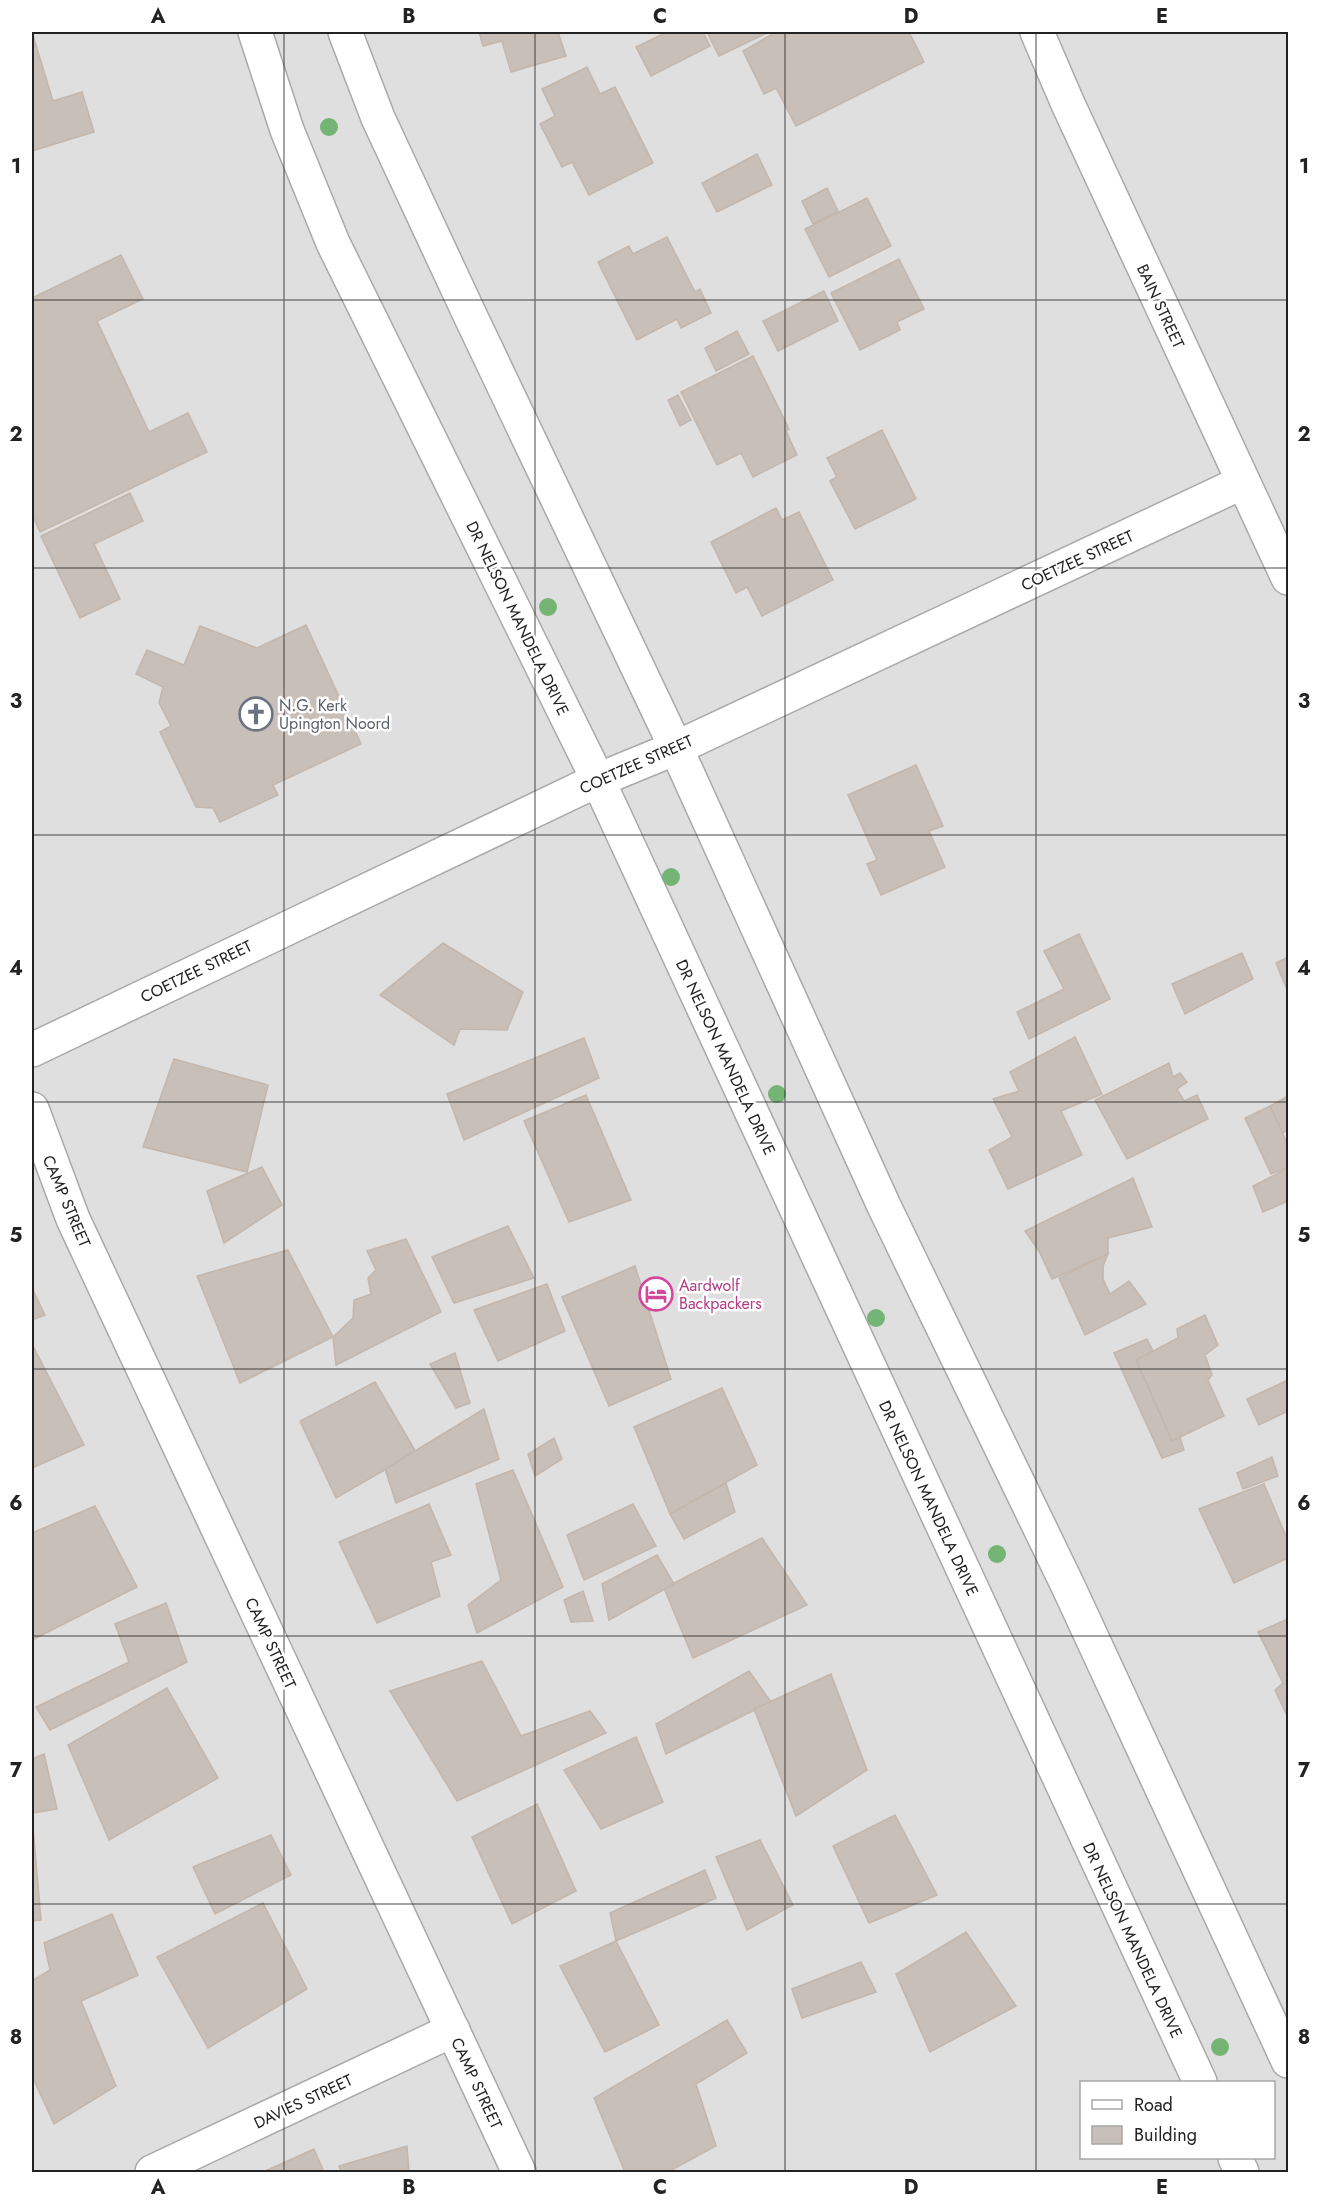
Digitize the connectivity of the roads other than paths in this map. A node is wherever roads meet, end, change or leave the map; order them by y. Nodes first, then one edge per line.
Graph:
1 (255, 32) edge
2 (345, 32) edge
3 (1037, 32) edge
4 (1243, 482) junction
5 (1288, 578) edge
6 (676, 748) junction
7 (598, 780) junction
8 (32, 1050) edge
9 (32, 1109) edge
10 (453, 2031) junction
11 (1288, 2061) edge
12 (1200, 2081) edge
13 (152, 2172) edge
14 (519, 2172) edge

1 - 7 street, DR NELSON MANDELA DRIVE
2 - 6 street
3 - 4 street, BAIN STREET
4 - 5 street, BAIN STREET
4 - 6 street, COETZEE STREET
6 - 7 street, COETZEE STREET
6 - 11 street
7 - 8 street, COETZEE STREET
7 - 12 street, DR NELSON MANDELA DRIVE
9 - 10 street, CAMP STREET
10 - 13 street, DAVIES STREET
10 - 14 street, CAMP STREET

